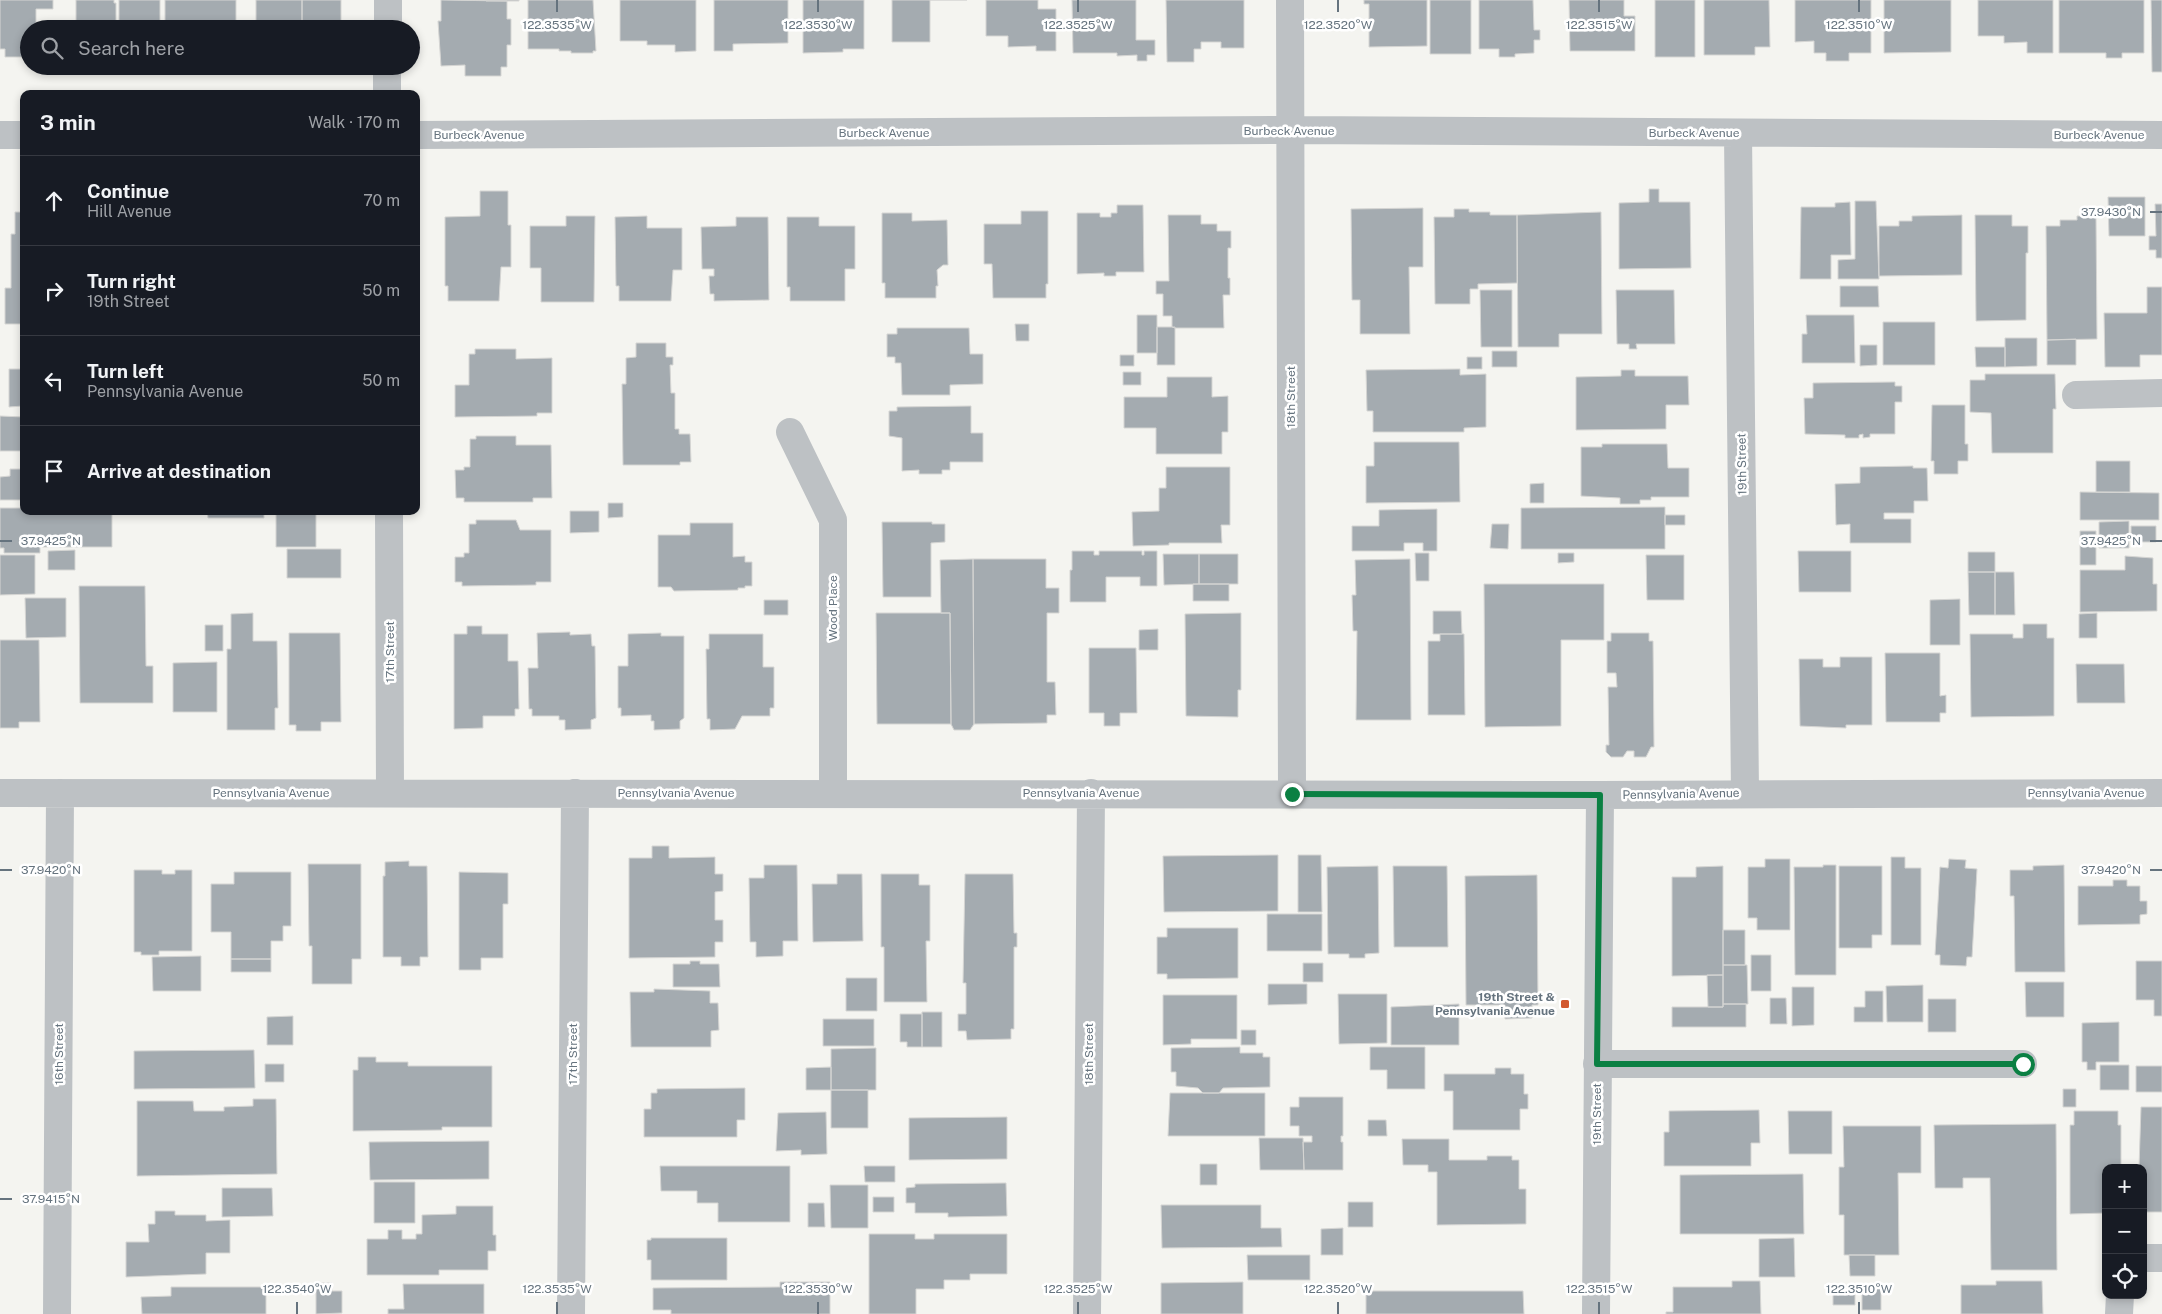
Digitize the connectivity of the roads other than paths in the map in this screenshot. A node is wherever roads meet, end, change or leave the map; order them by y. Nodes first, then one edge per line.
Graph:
1 (388, 0) edge
2 (1290, 0) edge
3 (388, 20) edge
4 (387, 75) edge
5 (387, 90) edge
6 (1290, 130) junction
7 (0, 134) edge
8 (1738, 134) junction
9 (20, 135) edge
10 (2162, 135) edge
11 (420, 136) edge
12 (2162, 393) edge
13 (2076, 396) dead end
14 (790, 432) dead end
15 (389, 515) edge
16 (2162, 793) edge
17 (0, 794) edge
18 (60, 794) junction
19 (390, 794) junction
20 (575, 794) junction
21 (833, 794) junction
22 (1091, 794) junction
23 (1292, 794) junction
24 (1745, 794) junction
25 (1600, 795) junction
26 (1597, 1064) junction
27 (2023, 1064) dead end
28 (2147, 1258) edge
29 (2162, 1258) edge
30 (2120, 1299) edge
31 (57, 1314) edge
32 (571, 1314) edge
33 (1087, 1314) edge
34 (1596, 1314) edge
35 (2119, 1314) edge

1 - 3 street
2 - 6 street, 18th Street
4 - 5 street
6 - 8 street, Burbeck Avenue
6 - 11 street, Burbeck Avenue
6 - 23 street, 18th Street
7 - 9 street
8 - 10 street, Burbeck Avenue
8 - 24 street, 19th Street
12 - 13 street
14 - 21 street, Wood Place
15 - 19 street, 17th Street
16 - 24 street, Pennsylvania Avenue
17 - 18 street, Pennsylvania Avenue
18 - 19 street, Pennsylvania Avenue
18 - 31 street, 16th Street
19 - 20 street, Pennsylvania Avenue
20 - 21 street, Pennsylvania Avenue
20 - 32 street, 17th Street
21 - 22 street, Pennsylvania Avenue
22 - 23 street, Pennsylvania Avenue
22 - 33 street, 18th Street
23 - 25 street, Pennsylvania Avenue
24 - 25 street, Pennsylvania Avenue
25 - 26 street, 19th Street
26 - 27 street
26 - 34 street, 19th Street
28 - 29 street
30 - 35 street

